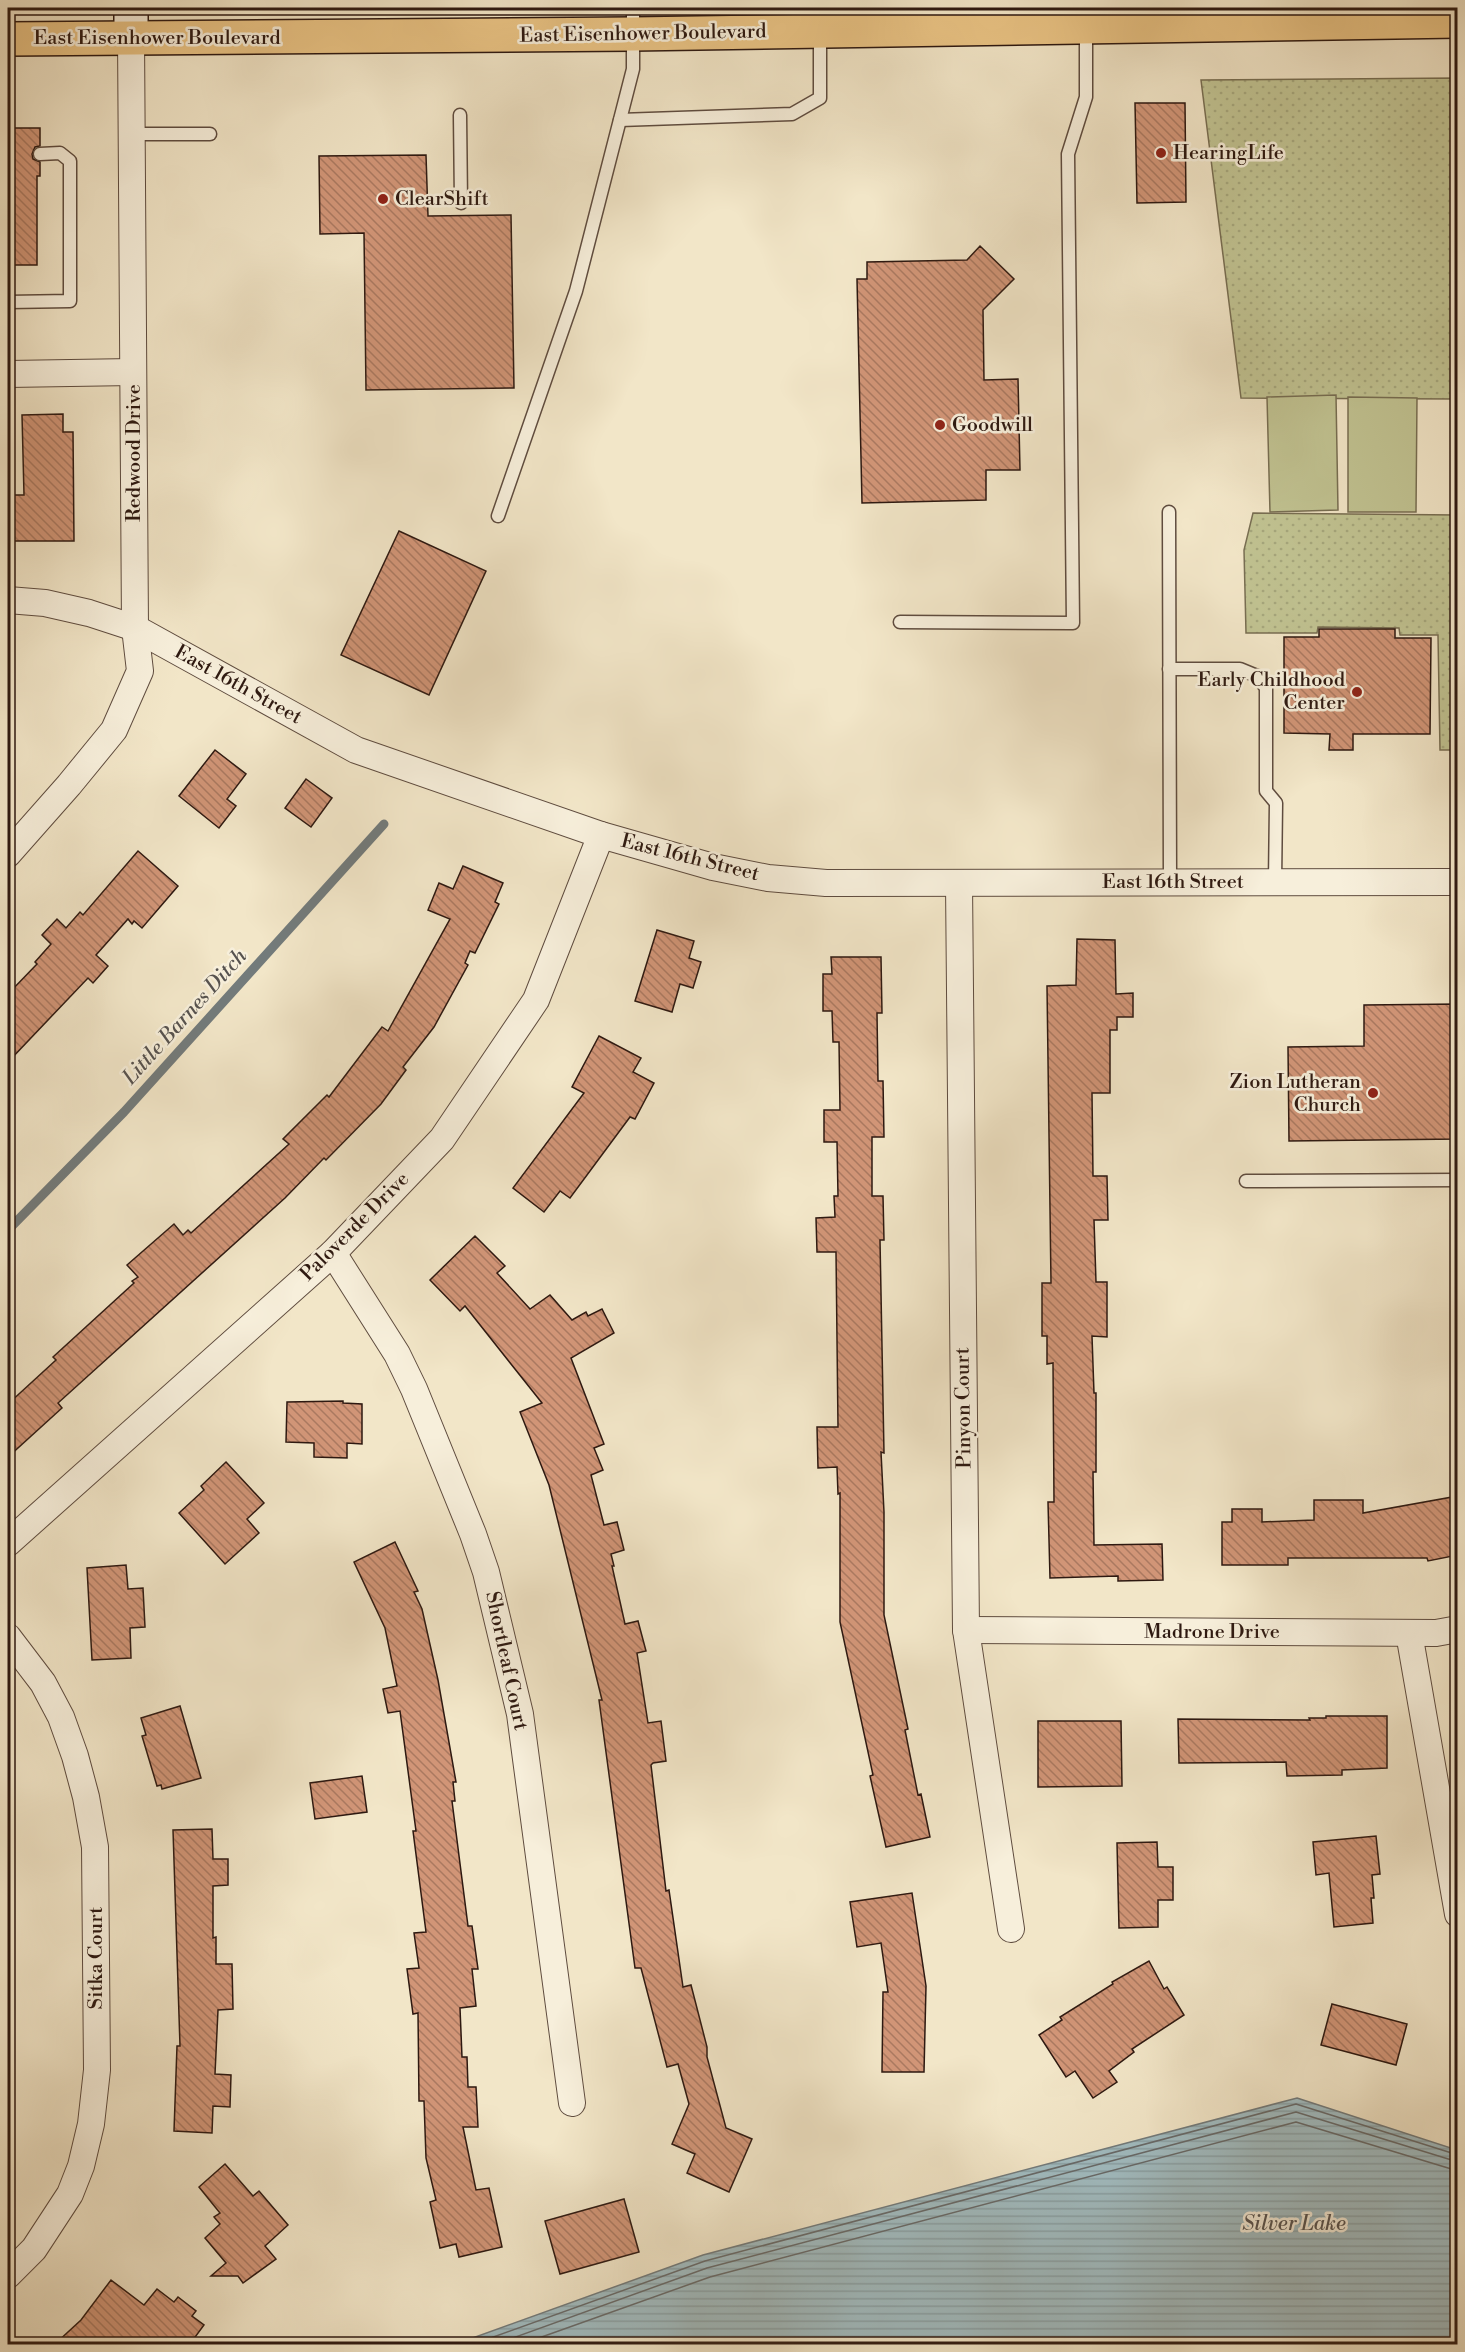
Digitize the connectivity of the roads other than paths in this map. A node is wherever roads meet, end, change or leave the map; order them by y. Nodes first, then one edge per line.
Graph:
1 (1421, 15) edge
2 (633, 21) edge
3 (1458, 21) edge
4 (131, 22) edge
5 (1086, 27) junction
6 (820, 31) junction
7 (8, 39) edge
8 (460, 115) dead end
9 (620, 120) junction
10 (132, 134) junction
11 (210, 134) dead end
12 (40, 154) dead end
13 (461, 203) dead end
14 (8, 302) edge
15 (133, 372) junction
16 (8, 374) edge
17 (1169, 512) dead end
18 (498, 516) dead end
19 (8, 600) edge
20 (900, 622) dead end
21 (135, 628) junction
22 (1169, 669) junction
23 (601, 835) junction
24 (8, 854) edge
25 (1170, 882) junction
26 (1275, 882) junction
27 (1458, 882) edge
28 (959, 883) junction
29 (1458, 1180) edge
30 (1246, 1181) dead end
31 (333, 1253) junction
32 (8, 1543) edge
33 (1458, 1629) edge
34 (966, 1630) junction
35 (1409, 1633) junction
36 (8, 1637) edge
37 (1458, 1914) edge
38 (1011, 1929) dead end
39 (572, 2103) dead end
40 (8, 2276) edge

1 - 3 highway, East Eisenhower Boulevard
1 - 5 highway, East Eisenhower Boulevard
2 - 4 highway, East Eisenhower Boulevard
2 - 6 highway, East Eisenhower Boulevard
2 - 9 lane
4 - 7 highway, East Eisenhower Boulevard
4 - 10 street, Redwood Drive
5 - 6 highway, East Eisenhower Boulevard
5 - 20 lane
6 - 9 lane
8 - 13 lane
9 - 18 lane
10 - 11 lane
10 - 15 street, Redwood Drive
12 - 14 lane
15 - 16 street
15 - 21 street, Redwood Drive
17 - 22 lane
19 - 21 street, East 16th Street
21 - 23 street, East 16th Street
21 - 24 street, Redwood Drive
22 - 25 lane
22 - 26 lane
23 - 28 street, East 16th Street
23 - 31 street, Paloverde Drive
25 - 26 street, East 16th Street
25 - 28 street, East 16th Street
26 - 27 street, East 16th Street
28 - 34 street, Pinyon Court
29 - 30 lane
31 - 32 street, Paloverde Drive
31 - 39 street, Shortleaf Court
33 - 35 street, Madrone Drive
34 - 35 street, Madrone Drive
34 - 38 street, Pinyon Court
35 - 37 street
36 - 40 street, Sitka Court

